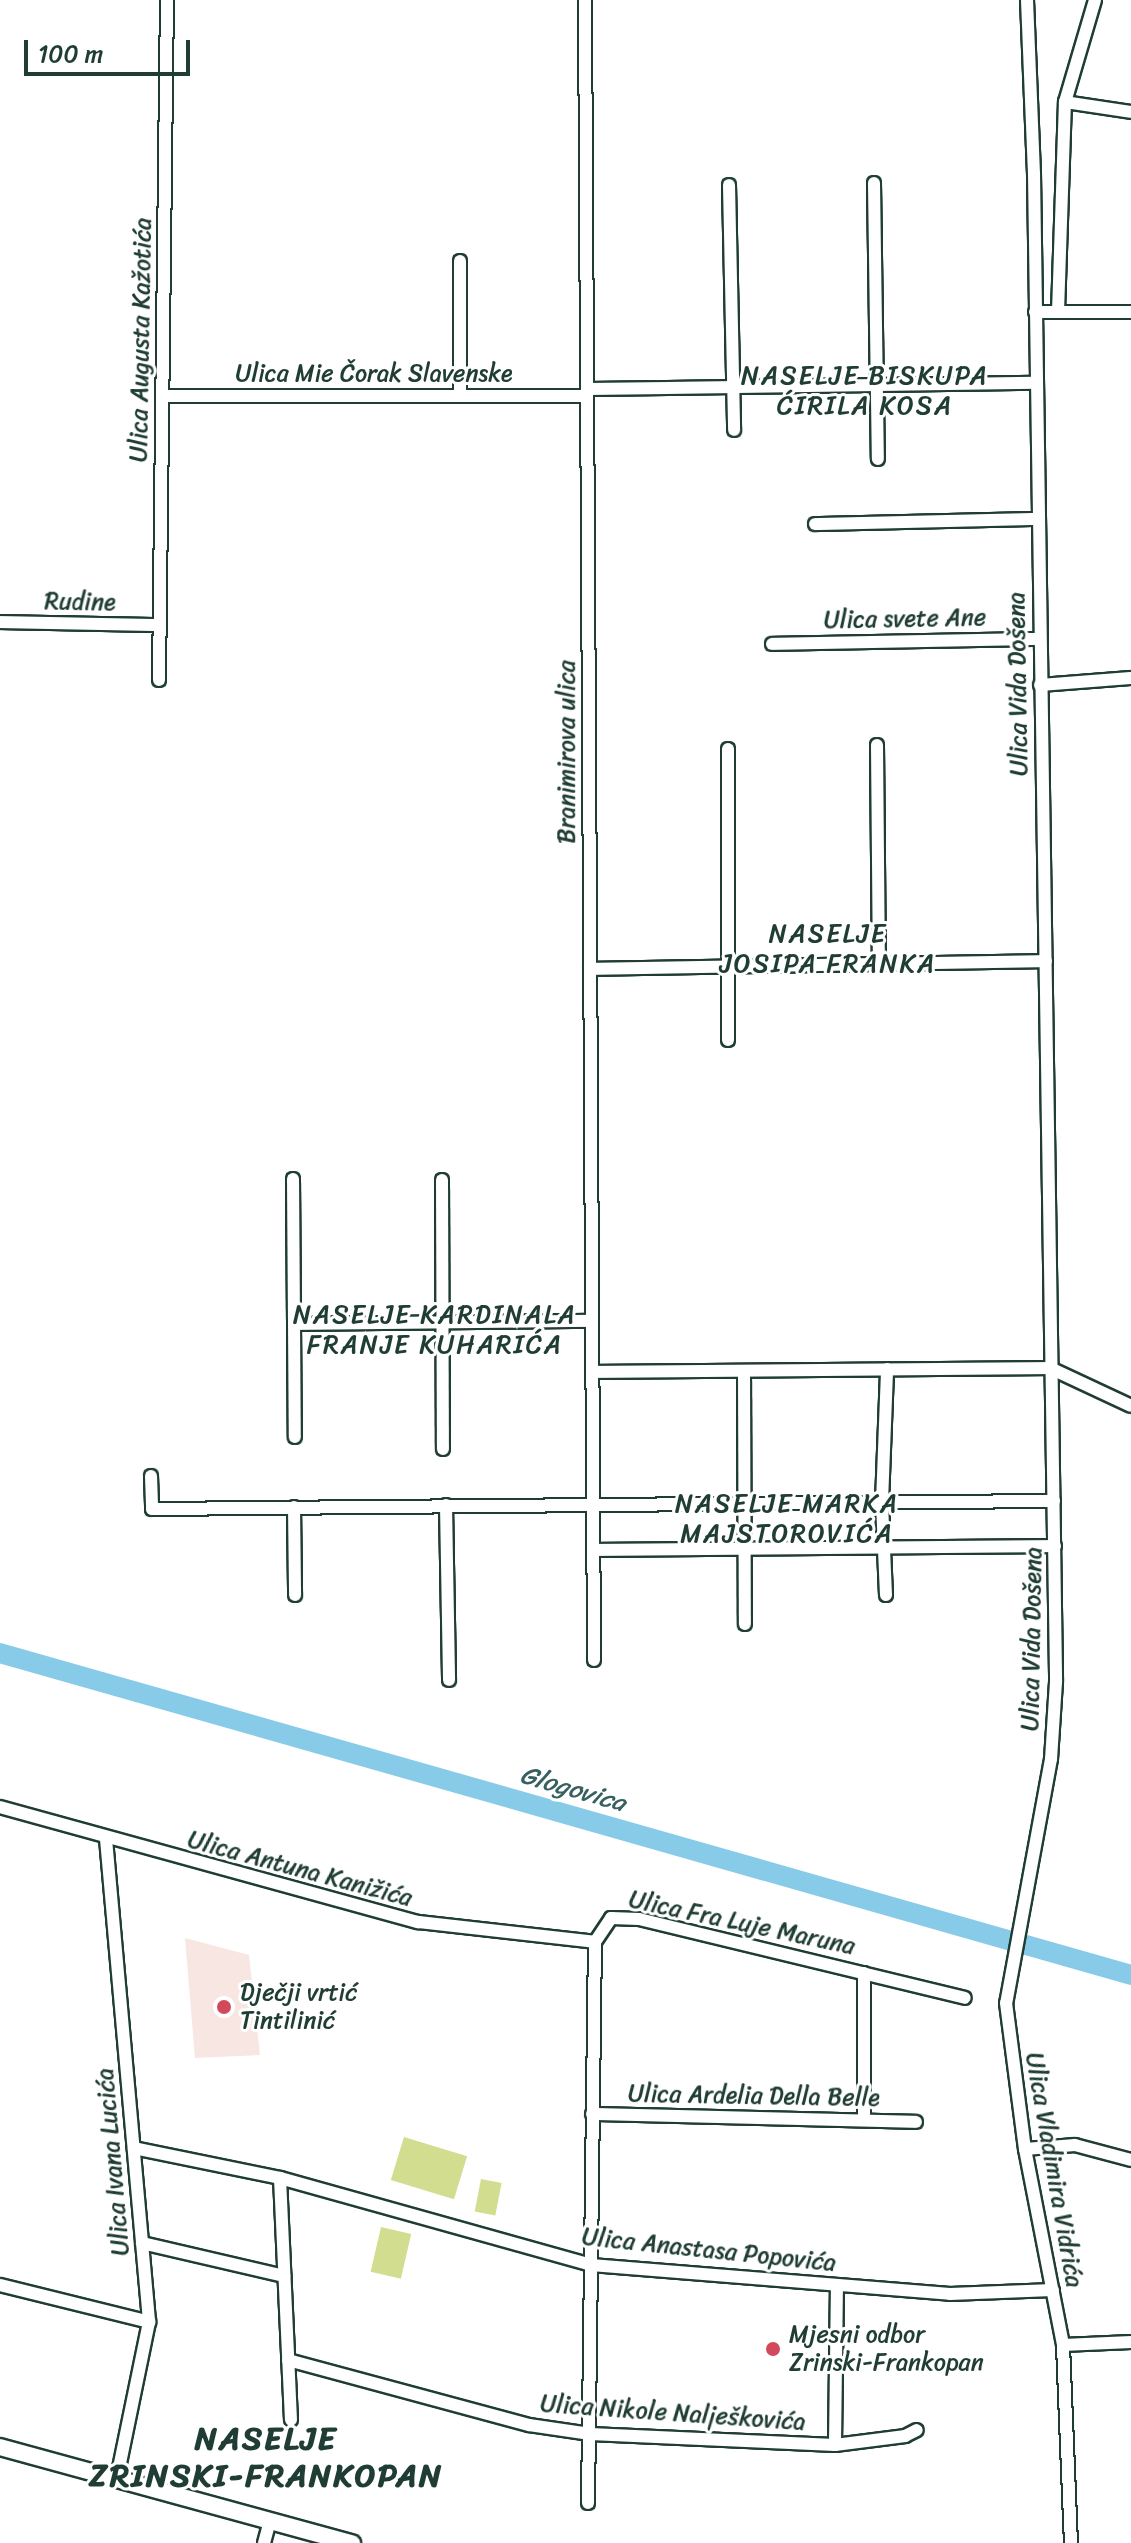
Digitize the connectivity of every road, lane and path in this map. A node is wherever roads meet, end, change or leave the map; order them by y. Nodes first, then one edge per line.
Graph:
1 (167, 0) edge
2 (585, 0) edge
3 (1027, 0) edge
4 (1095, 0) edge
5 (1065, 102) junction
6 (1131, 112) edge
7 (874, 183) dead end
8 (729, 185) dead end
9 (460, 261) dead end
10 (1035, 312) junction
11 (1058, 312) junction
12 (1131, 312) edge
13 (1036, 383) junction
14 (877, 385) junction
15 (732, 387) junction
16 (588, 392) junction
17 (460, 395) junction
18 (162, 396) junction
19 (734, 430) dead end
20 (878, 459) dead end
21 (1037, 519) junction
22 (815, 524) dead end
23 (0, 622) edge
24 (160, 625) junction
25 (1039, 639) junction
26 (772, 644) dead end
27 (1131, 678) edge
28 (159, 680) dead end
29 (1040, 685) junction
30 (877, 745) dead end
31 (728, 749) dead end
32 (1046, 961) junction
33 (879, 964) junction
34 (731, 967) junction
35 (590, 969) junction
36 (728, 1040) dead end
37 (293, 1179) dead end
38 (442, 1180) dead end
39 (591, 1321) junction
40 (444, 1323) junction
41 (294, 1324) junction
42 (1050, 1368) junction
43 (887, 1369) junction
44 (744, 1371) junction
45 (593, 1372) junction
46 (1131, 1406) edge
47 (295, 1437) dead end
48 (443, 1449) dead end
49 (151, 1476) dead end
50 (1054, 1501) junction
51 (882, 1502) junction
52 (594, 1503) junction
53 (745, 1503) junction
54 (446, 1505) junction
55 (294, 1507) junction
56 (1055, 1546) junction
57 (884, 1547) junction
58 (745, 1548) junction
59 (595, 1550) junction
60 (295, 1595) dead end
61 (886, 1595) dead end
62 (745, 1624) dead end
63 (594, 1660) dead end
64 (449, 1680) dead end
65 (0, 1807) edge
66 (106, 1839) junction
67 (595, 1942) junction
68 (864, 1973) junction
69 (965, 1998) dead end
70 (1006, 2003) joint
71 (592, 2114) junction
72 (864, 2120) junction
73 (916, 2122) dead end
74 (134, 2148) junction
75 (1025, 2149) junction
76 (1131, 2160) edge
77 (280, 2178) junction
78 (142, 2243) junction
79 (591, 2265) junction
80 (284, 2276) junction
81 (0, 2285) edge
82 (837, 2286) junction
83 (1053, 2290) junction
84 (149, 2322) junction
85 (1131, 2342) edge
86 (1063, 2345) junction
87 (288, 2360) junction
88 (291, 2420) dead end
89 (917, 2430) dead end
90 (590, 2434) junction
91 (835, 2445) junction
92 (0, 2447) edge
93 (117, 2478) junction
94 (588, 2503) dead end
95 (270, 2521) junction
96 (264, 2543) edge
97 (352, 2543) edge
98 (1071, 2543) edge

1 - 18 street, Ulica Augusta Kažotića
2 - 16 street, Branimirova ulica
3 - 10 street, Ulica Vida Došena
4 - 5 street
5 - 6 street
5 - 11 street
7 - 14 street
8 - 15 street
9 - 17 street
10 - 11 street
10 - 13 street, Ulica Vida Došena
11 - 12 street
13 - 14 street
13 - 21 street, Ulica Vida Došena
14 - 15 street
14 - 20 street
15 - 16 street
15 - 19 street
16 - 17 street, Ulica Mie Čorak Slavenske
16 - 35 street, Branimirova ulica
17 - 18 street, Ulica Mie Čorak Slavenske
18 - 24 street, Ulica Augusta Kažotića
21 - 22 street
21 - 25 street, Ulica Vida Došena
23 - 24 street, Rudine
24 - 28 street, Ulica Augusta Kažotića
25 - 26 street, Ulica svete Ane
25 - 29 street, Ulica Vida Došena
27 - 29 street
29 - 32 street, Ulica Vida Došena
30 - 33 street
31 - 34 street
32 - 33 street
32 - 42 street, Ulica Vida Došena
33 - 34 street
34 - 35 street
34 - 36 street
35 - 39 street, Branimirova ulica
37 - 41 street
38 - 40 street
39 - 40 street
39 - 45 street, Branimirova ulica
40 - 41 street
40 - 48 street
41 - 47 street
42 - 43 street
42 - 46 street
42 - 50 street, Ulica Vida Došena
43 - 44 street
43 - 51 street
44 - 45 street
44 - 53 street
45 - 52 street, Branimirova ulica
49 - 55 street
50 - 51 street
50 - 56 street, Ulica Vida Došena
51 - 53 street
51 - 57 street
52 - 53 street
52 - 54 street
52 - 59 street, Branimirova ulica
53 - 58 street
54 - 55 street
54 - 64 street
55 - 60 street
56 - 57 street
56 - 70 street, Ulica Vida Došena
57 - 58 street
57 - 61 street
58 - 59 street
58 - 62 street
59 - 63 street, Branimirova ulica
65 - 66 street, Ulica Antuna Kanižića
66 - 67 street, Ulica Antuna Kanižića
66 - 74 street, Ulica Ivana Lucića
67 - 68 street, Ulica Fra Luje Maruna
67 - 71 street
68 - 69 street, Ulica Fra Luje Maruna
68 - 72 street, Ulica Fra Luje Maruna
70 - 75 street, Ulica Vladimira Vidrića
71 - 72 street, Ulica Ardelia Della Belle
71 - 79 street
72 - 73 street, Ulica Ardelia Della Belle
74 - 77 street, Ulica Anastasa Popovića
74 - 78 street, Ulica Ivana Lucića
75 - 76 street
75 - 83 street, Ulica Vladimira Vidrića
77 - 79 street, Ulica Anastasa Popovića
77 - 80 street
78 - 80 street
78 - 84 street, Ulica Ivana Lucića
79 - 82 street, Ulica Anastasa Popovića
79 - 90 street
80 - 87 street
81 - 84 street
82 - 83 street, Ulica Anastasa Popovića
82 - 91 street
83 - 86 street, Ulica Vladimira Vidrića
84 - 93 street, Ulica Ivana Lucića
85 - 86 street
86 - 98 street, Ulica Vladimira Vidrića
87 - 88 street
87 - 90 street, Ulica Nikole Nalješkovića
89 - 91 street, Ulica Nikole Nalješkovića
90 - 91 street, Ulica Nikole Nalješkovića
90 - 94 street
92 - 93 main road
93 - 95 main road
95 - 96 street
95 - 97 main road

